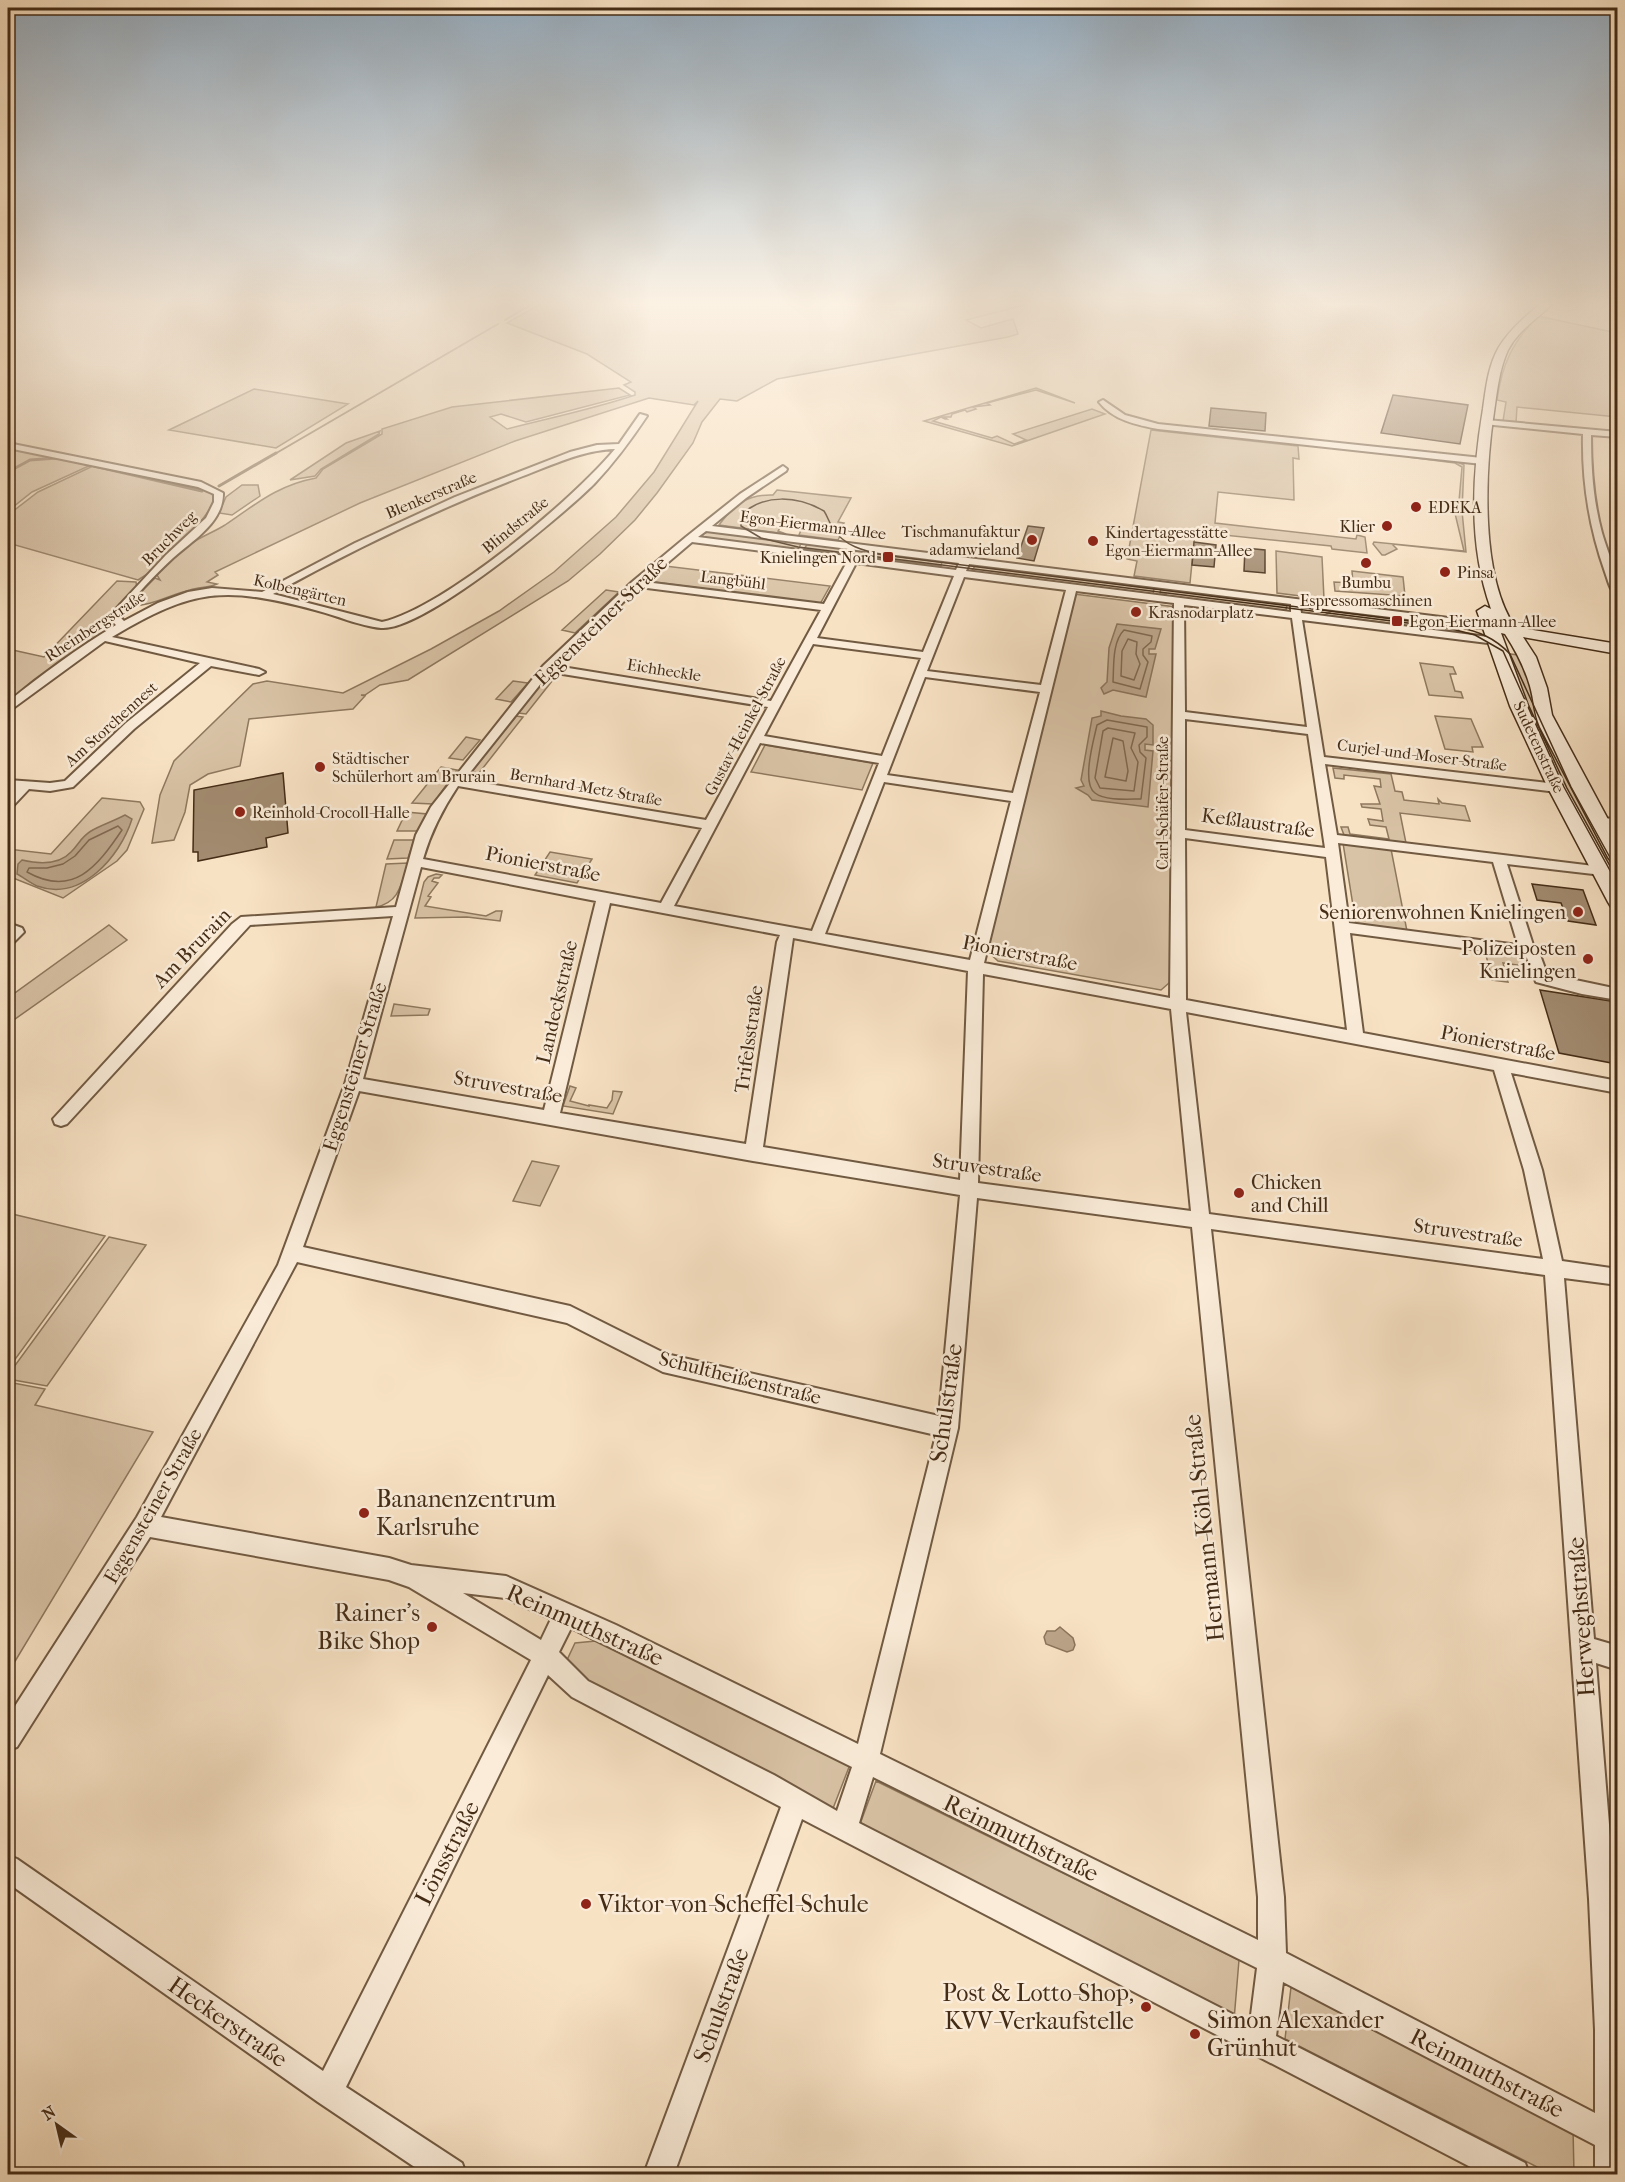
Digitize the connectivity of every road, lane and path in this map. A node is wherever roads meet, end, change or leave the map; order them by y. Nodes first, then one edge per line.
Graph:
1 (1102, 402) dead end
2 (1490, 403) edge
3 (643, 416) dead end
4 (1487, 422) junction
5 (1587, 432) junction
6 (1617, 435) edge
7 (8, 445) edge
8 (622, 446) junction
9 (1482, 461) junction
10 (783, 469) dead end
11 (703, 528) junction
12 (689, 539) junction
13 (853, 560) junction
14 (964, 561) junction
15 (960, 572) junction
16 (636, 584) junction
17 (1490, 585) junction
18 (1072, 587) junction
19 (209, 591) joint
20 (1617, 593) edge
21 (262, 596) junction
22 (1179, 601) junction
23 (827, 608) junction
24 (1295, 609) junction
25 (382, 625) joint
26 (123, 626) junction
27 (1493, 633) junction
28 (1514, 637) junction
29 (104, 638) junction
30 (810, 640) junction
31 (1617, 649) edge
32 (928, 656) junction
33 (209, 662) junction
34 (547, 668) junction
35 (259, 672) dead end
36 (920, 673) junction
37 (1046, 689) junction
38 (775, 705) junction
39 (8, 707) edge
40 (1179, 716) junction
41 (1315, 730) junction
42 (757, 739) junction
43 (886, 760) junction
44 (1319, 760) junction
45 (879, 778) junction
46 (455, 782) junction
47 (8, 784) edge
48 (26, 785) junction
49 (1557, 788) junction
50 (1018, 798) junction
51 (8, 803) edge
52 (1598, 822) junction
53 (1617, 823) edge
54 (711, 825) junction
55 (1178, 833) junction
56 (1330, 838) junction
57 (1332, 853) junction
58 (1617, 857) edge
59 (1499, 859) junction
60 (415, 862) junction
61 (1602, 871) junction
62 (603, 897) junction
63 (1617, 902) edge
64 (666, 908) junction
65 (401, 911) junction
66 (1341, 927) junction
67 (8, 928) edge
68 (789, 931) junction
69 (817, 936) junction
70 (8, 939) edge
71 (1527, 951) junction
72 (976, 966) junction
73 (1617, 994) edge
74 (1178, 1005) junction
75 (1356, 1038) junction
76 (1502, 1066) junction
77 (353, 1084) junction
78 (1617, 1087) edge
79 (551, 1117) junction
80 (61, 1119) dead end
81 (753, 1154) junction
82 (969, 1189) junction
83 (1199, 1220) junction
84 (293, 1253) junction
85 (1554, 1268) junction
86 (1617, 1277) edge
87 (948, 1428) junction
88 (145, 1525) junction
89 (411, 1576) junction
90 (566, 1614) junction
91 (1583, 1647) junction
92 (546, 1656) junction
93 (1617, 1658) edge
94 (8, 1738) edge
95 (866, 1762) junction
96 (796, 1802) junction
97 (844, 1829) junction
98 (8, 1868) edge
99 (1272, 1961) junction
100 (1261, 2045) junction
101 (328, 2092) junction
102 (1614, 2139) edge
103 (451, 2175) edge
104 (659, 2175) edge
105 (1514, 2175) edge
106 (1610, 2175) edge

1 - 9 street
2 - 4 main road, Sudetenstraße
3 - 8 street, Blindstraße
4 - 5 street
4 - 9 main road, Sudetenstraße
5 - 6 street
5 - 20 street
7 - 26 street, Bruchweg
8 - 21 street, Blenkerstraße
8 - 25 street, Blindstraße
9 - 17 main road, Sudetenstraße
10 - 11 street, Eggensteiner Straße
11 - 12 street, Eggensteiner Straße
11 - 14 street, Egon-Eiermann-Allee
12 - 13 street, Egon-Eiermann-Allee
12 - 16 street, Eggensteiner Straße
13 - 15 street, Egon-Eiermann-Allee
13 - 23 street, Gustav-Heinkel-Straße
14 - 15 street
14 - 24 street, Egon-Eiermann-Allee
15 - 18 street, Egon-Eiermann-Allee
15 - 32 street
16 - 23 street, Langbühl
16 - 34 street, Eggensteiner Straße
17 - 27 main road, Sudetenstraße
17 - 28 main road, Sudetenstraße
18 - 22 street, Egon-Eiermann-Allee
18 - 37 street, Schulstraße
19 - 21 street, Kolbengärten
19 - 26 street, Rheinbergstraße
21 - 25 street, Kolbengärten
22 - 24 street, Egon-Eiermann-Allee
22 - 40 street, Carl-Schäfer-Straße
23 - 30 street, Gustav-Heinkel-Straße
24 - 27 street, Egon-Eiermann-Allee
24 - 27 street, Egon-Eiermann-Allee
24 - 41 street, Keßlaustraße
26 - 29 street, Rheinbergstraße
27 - 28 main road
27 - 49 main road, Sudetenstraße
28 - 31 main road
28 - 52 main road, Sudetenstraße
29 - 33 street, Am Storchennest
29 - 39 street, Rheinbergstraße
30 - 32 street
30 - 38 street, Gustav-Heinkel-Straße
32 - 36 street
33 - 35 street, Am Storchennest
33 - 48 street, Am Storchennest
34 - 38 street, Eichheckle
34 - 46 street, Eggensteiner Straße
36 - 37 street
36 - 43 street
37 - 50 street, Schulstraße
38 - 42 street, Gustav-Heinkel-Straße
40 - 41 street
40 - 55 street, Carl-Schäfer-Straße
41 - 44 street, Keßlaustraße
42 - 43 street
42 - 54 street, Gustav-Heinkel-Straße
43 - 45 street
44 - 49 street, Curjel-und-Moser-Straße
44 - 56 street, Keßlaustraße
45 - 50 street
45 - 69 street
46 - 54 street, Bernhard-Metz-Straße
46 - 60 street, Eggensteiner Straße
47 - 48 street, Am Storchennest
48 - 51 street
49 - 61 main road, Sudetenstraße
50 - 72 street, Schulstraße
52 - 53 street
52 - 58 main road, Sudetenstraße
54 - 64 street, Gustav-Heinkel-Straße
55 - 57 street, Keßlaustraße
55 - 74 street, Carl-Schäfer-Straße
56 - 57 street, Keßlaustraße
56 - 59 street
57 - 66 street, Keßlaustraße
59 - 61 street
59 - 71 street
60 - 62 street, Pionierstraße
60 - 65 street, Eggensteiner Straße
61 - 63 main road, Sudetenstraße
62 - 64 street, Pionierstraße
62 - 79 street, Landeckstraße
64 - 68 street, Pionierstraße
65 - 77 street, Eggensteiner Straße
65 - 80 street, Am Brurain
66 - 71 street
66 - 75 street, Keßlaustraße
67 - 70 street
68 - 69 street, Pionierstraße
68 - 81 street, Trifelsstraße
69 - 72 street, Pionierstraße
71 - 73 street
72 - 74 street, Pionierstraße
72 - 82 street, Schulstraße
74 - 75 street, Pionierstraße
74 - 83 street, Hermann-Köhl-Straße
75 - 76 street, Pionierstraße
76 - 78 street, Pionierstraße
76 - 85 street, Herweghstraße
77 - 79 street, Struvestraße
77 - 84 street, Eggensteiner Straße
79 - 81 street, Struvestraße
81 - 82 street, Struvestraße
82 - 83 street, Struvestraße
82 - 87 street, Schulstraße
83 - 85 street, Struvestraße
83 - 99 street, Hermann-Köhl-Straße
84 - 87 street, Schultheißenstraße
84 - 88 street, Eggensteiner Straße
85 - 86 street, Struvestraße
85 - 91 street, Herweghstraße
87 - 95 street, Schulstraße
88 - 89 street, Reinmuthstraße
88 - 94 street, Eggensteiner Straße
89 - 90 street, Reinmuthstraße
89 - 92 street, Reinmuthstraße
90 - 92 street, Lönsstraße
90 - 95 street, Reinmuthstraße
91 - 93 street
91 - 102 street, Herweghstraße
92 - 96 street, Reinmuthstraße
92 - 101 street, Lönsstraße
95 - 97 street, Schulstraße
95 - 99 street, Reinmuthstraße
96 - 97 street, Reinmuthstraße
96 - 104 street, Schulstraße
97 - 100 street, Reinmuthstraße
98 - 101 street, Heckerstraße
99 - 100 street, Hermann-Köhl-Straße
99 - 102 street, Reinmuthstraße
100 - 105 street, Reinmuthstraße
101 - 103 street, Heckerstraße
102 - 106 street, Herweghstraße

